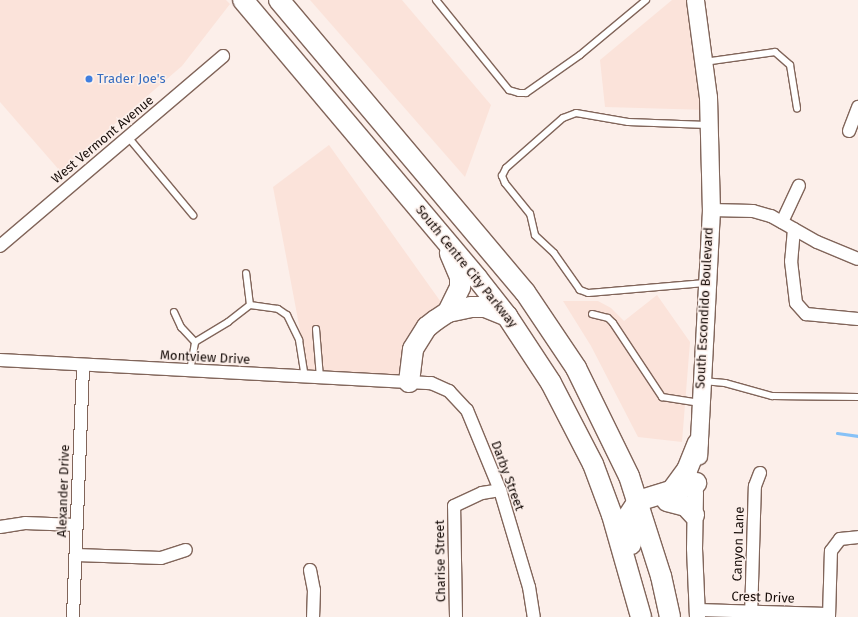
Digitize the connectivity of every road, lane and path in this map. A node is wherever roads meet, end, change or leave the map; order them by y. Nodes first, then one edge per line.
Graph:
1 (243, 0) edge
2 (279, 0) edge
3 (436, 0) edge
4 (646, 0) edge
5 (695, 0) edge
6 (223, 56) dead end
7 (704, 62) junction
8 (858, 107) edge
9 (797, 108) dead end
10 (709, 125) junction
11 (849, 131) dead end
12 (128, 137) junction
13 (799, 186) dead end
14 (711, 210) junction
15 (193, 215) dead end
16 (782, 222) junction
17 (794, 229) junction
18 (445, 239) junction
19 (0, 246) edge
20 (858, 260) edge
21 (246, 273) dead end
22 (705, 283) junction
23 (250, 305) junction
24 (174, 312) dead end
25 (448, 312) junction
26 (592, 314) dead end
27 (507, 316) junction
28 (858, 319) edge
29 (316, 329) dead end
30 (195, 342) junction
31 (0, 360) edge
32 (83, 366) junction
33 (190, 371) junction
34 (305, 377) junction
35 (320, 378) junction
36 (701, 381) junction
37 (409, 382) junction
38 (858, 397) edge
39 (700, 403) junction
40 (698, 443) junction
41 (586, 449) junction
42 (620, 456) junction
43 (760, 473) dead end
44 (695, 487) junction
45 (500, 490) junction
46 (669, 494) junction
47 (637, 506) junction
48 (694, 515) junction
49 (76, 525) junction
50 (0, 527) edge
51 (858, 537) edge
52 (186, 550) dead end
53 (76, 555) junction
54 (310, 570) dead end
55 (697, 613) edge
56 (751, 614) edge
57 (829, 615) edge
58 (73, 617) edge
59 (313, 617) edge
60 (456, 617) edge
61 (534, 617) edge
62 (642, 617) edge
63 (670, 617) edge

1 - 18 highway, South Centre City Parkway
2 - 42 highway
3 - 4 lane
5 - 7 main road, South Escondido Boulevard
6 - 12 street, West Vermont Avenue
7 - 9 lane
7 - 10 main road, South Escondido Boulevard
8 - 11 street
10 - 14 main road, South Escondido Boulevard
10 - 22 lane
12 - 15 lane
12 - 19 street, West Vermont Avenue
13 - 16 street
14 - 16 street
14 - 22 main road, South Escondido Boulevard
16 - 17 street
17 - 20 street
17 - 28 street
18 - 25 highway
18 - 27 highway, South Centre City Parkway
21 - 23 lane
22 - 36 main road, South Escondido Boulevard
23 - 30 lane
23 - 34 lane
24 - 30 lane
25 - 27 highway
25 - 37 highway
26 - 39 lane
27 - 41 highway, South Centre City Parkway
29 - 35 lane
30 - 33 lane
31 - 32 street, Montview Drive
32 - 33 street, Montview Drive
32 - 49 street, Alexander Drive
33 - 34 street, Montview Drive
34 - 35 street, Montview Drive
35 - 37 street, Montview Drive
36 - 38 lane
36 - 39 main road, South Escondido Boulevard
37 - 45 street, Darby Street
39 - 40 main road, South Escondido Boulevard
40 - 44 main road, South Escondido Boulevard
40 - 46 highway
41 - 47 highway
41 - 62 highway, South Centre City Parkway
42 - 46 highway
42 - 47 highway
43 - 56 street, Canyon Lane
44 - 46 highway
44 - 48 street, South Escondido Boulevard
45 - 60 street, Charise Street
45 - 61 street, Darby Street
46 - 47 highway
46 - 48 highway
47 - 62 highway
47 - 63 highway
48 - 55 street, South Escondido Boulevard
49 - 50 street
49 - 53 street, Alexander Drive
51 - 57 street
52 - 53 street
53 - 58 street, Alexander Drive
54 - 59 street
55 - 56 street, Crest Drive
56 - 57 street, Crest Drive

